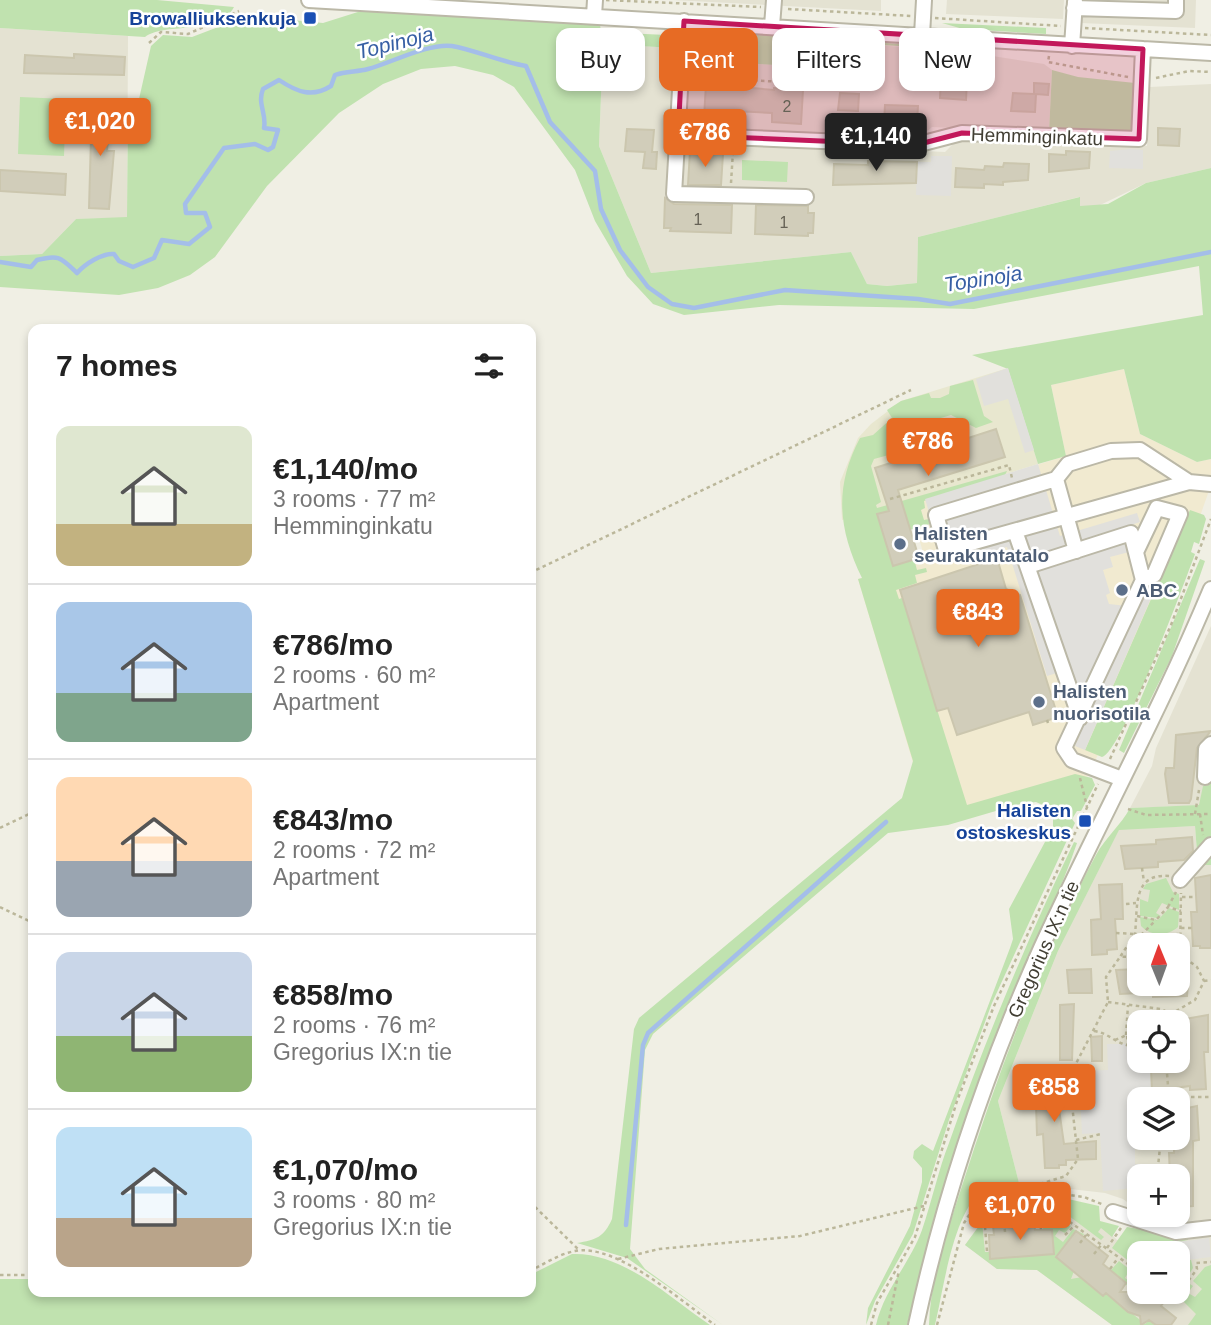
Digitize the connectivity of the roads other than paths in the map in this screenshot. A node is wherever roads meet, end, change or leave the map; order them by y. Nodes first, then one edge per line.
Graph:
1 (309, 0) edge
2 (595, 0) edge
3 (924, 0) edge
4 (1176, 0) edge
5 (395, 2) edge
6 (773, 4) edge
7 (1075, 4) edge
8 (594, 16) junction
9 (684, 21) junction
10 (772, 26) junction
11 (922, 28) edge
12 (899, 33) edge
13 (995, 40) edge
14 (1072, 46) junction
15 (1143, 49) junction
16 (1211, 53) edge
17 (678, 135) junction
18 (806, 197) dead end
19 (1056, 479) junction
20 (1189, 482) junction
21 (1211, 484) edge
22 (1066, 517) junction
23 (1015, 531) junction
24 (1076, 551) junction
25 (1136, 552) junction
26 (1028, 566) junction
27 (1143, 580) junction
28 (1211, 589) edge
29 (1080, 718) junction
30 (1211, 744) edge
31 (1205, 778) road end
32 (1122, 779) junction
33 (1209, 847) edge
34 (1180, 880) road end
35 (1114, 1212) road end
36 (1211, 1228) edge
37 (916, 1325) edge

1 - 5 street
2 - 8 street
3 - 11 street
4 - 7 street
5 - 8 street
6 - 10 street
7 - 14 street
8 - 9 street
9 - 10 street
9 - 17 street
10 - 12 street
13 - 14 street
14 - 15 street
15 - 16 street
15 - 17 street, Hemminginkatu
17 - 18 street
19 - 20 street
19 - 22 street
19 - 23 street
20 - 21 street
20 - 22 street
22 - 23 street
22 - 24 street
23 - 26 street
24 - 25 street
24 - 26 street
25 - 27 street
25 - 27 street
26 - 29 street
27 - 29 street
28 - 32 street, Gregorius IX:n tie
29 - 32 street
30 - 31 street
32 - 37 street, Gregorius IX:n tie
33 - 34 street
35 - 36 street

